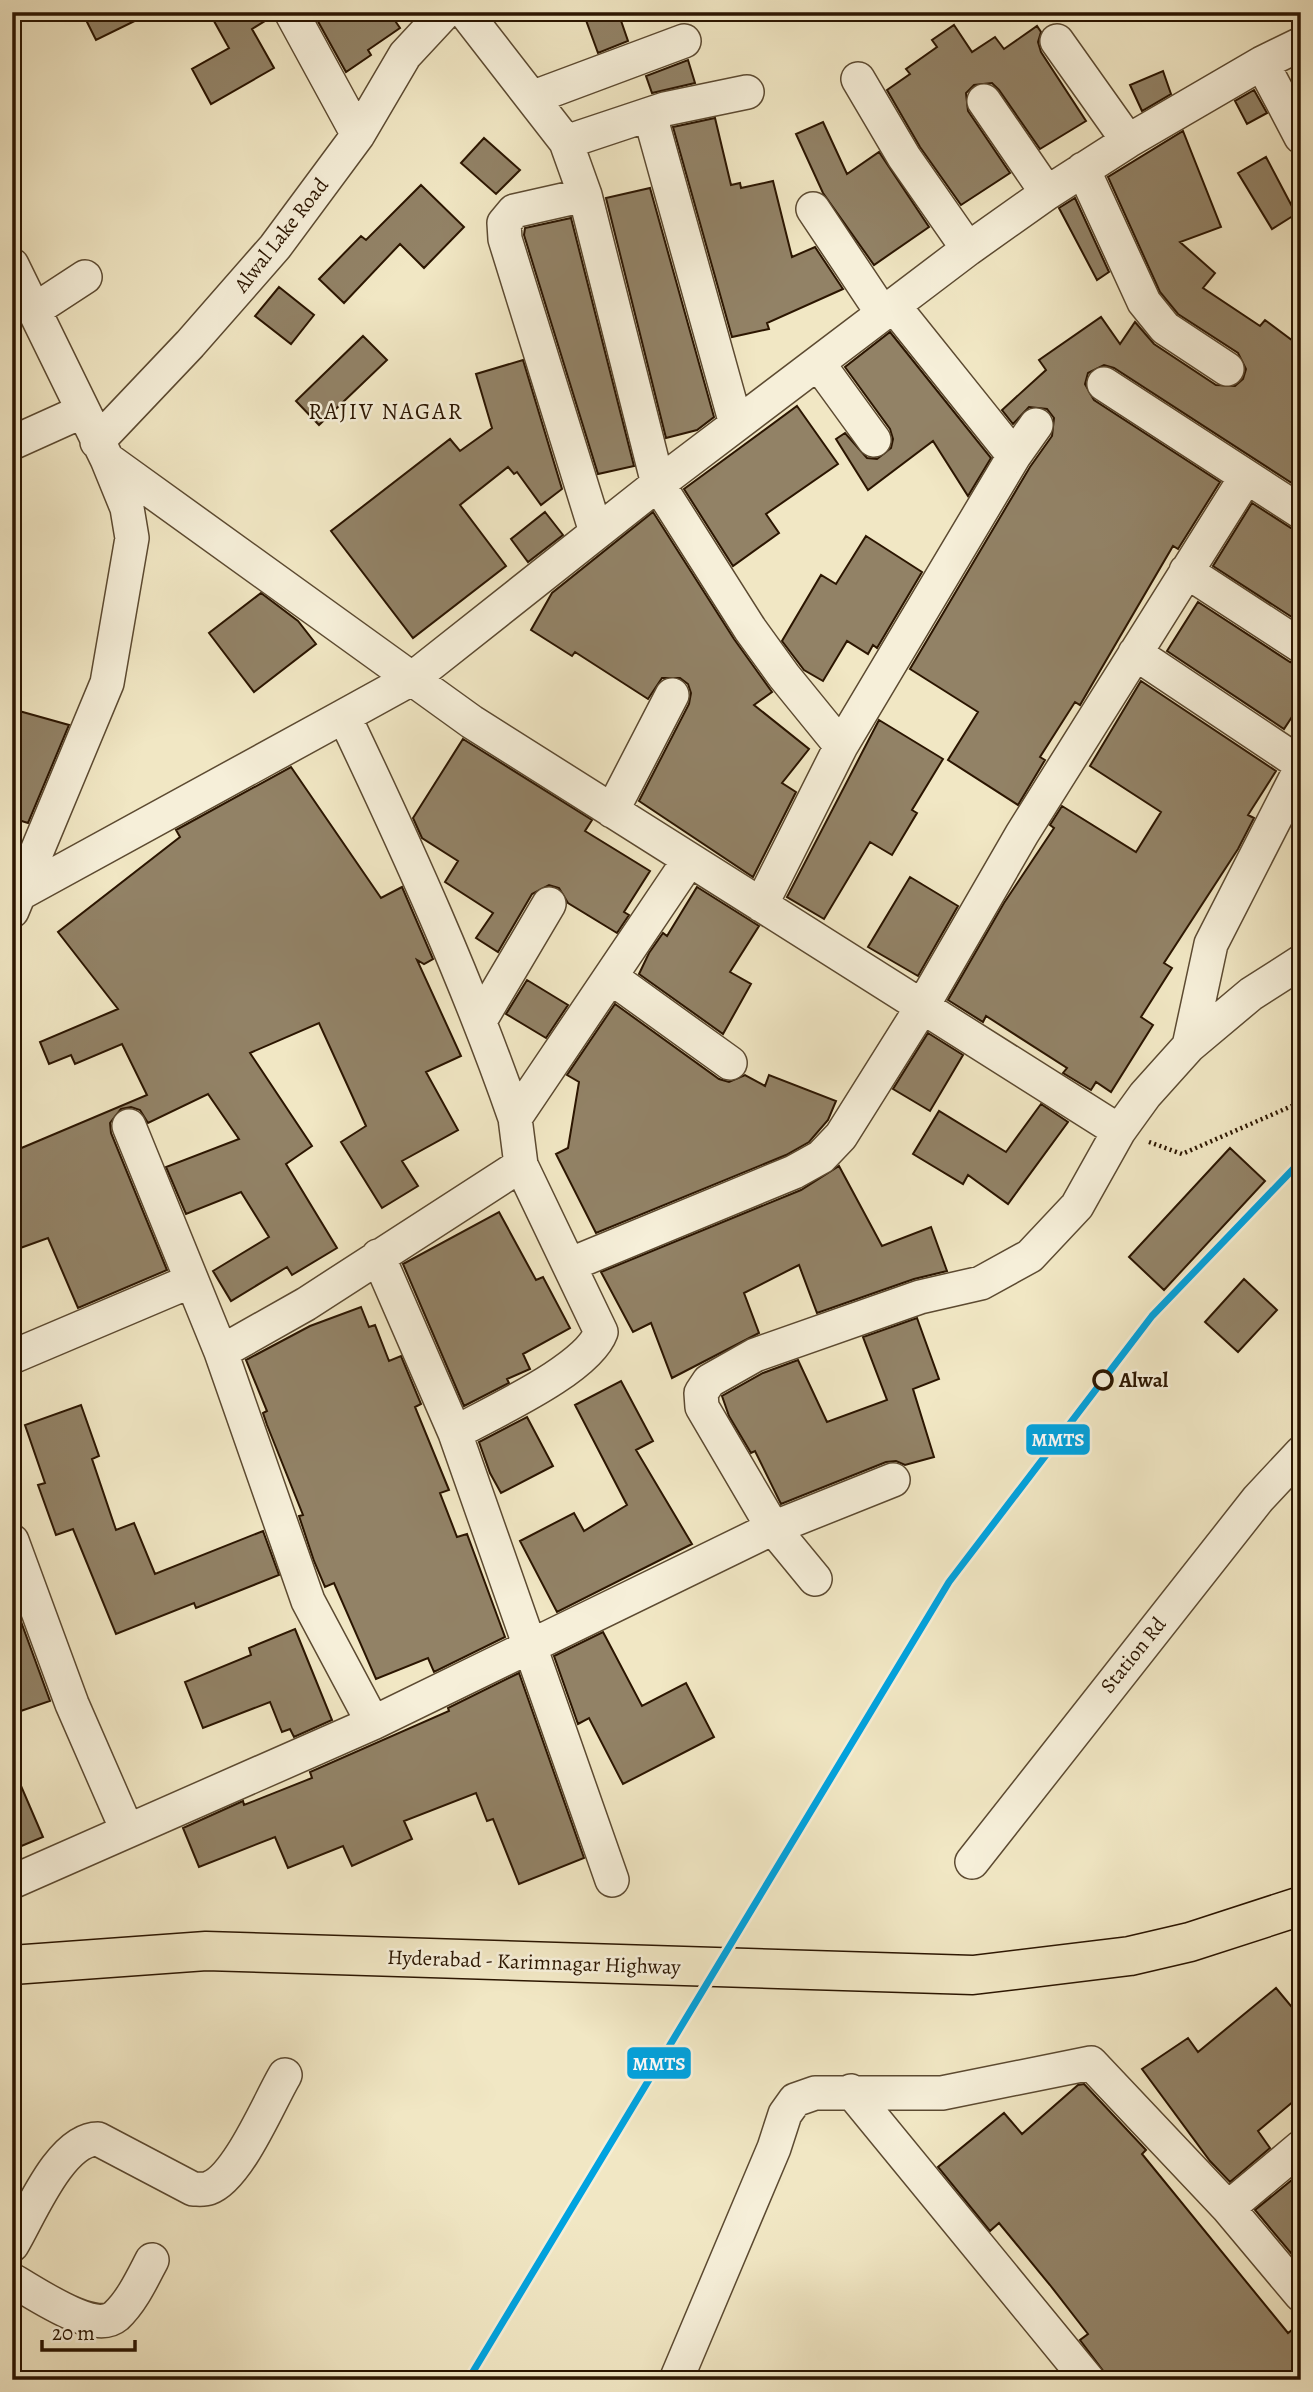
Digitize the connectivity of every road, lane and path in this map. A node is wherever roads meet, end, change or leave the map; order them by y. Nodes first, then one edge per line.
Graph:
1 (292, 12) edge
2 (445, 12) edge
3 (465, 12) edge
4 (684, 41) dead end
5 (1058, 41) dead end
6 (1301, 44) edge
7 (1262, 63) junction
8 (858, 79) dead end
9 (747, 92) dead end
10 (534, 97) junction
11 (984, 101) dead end
12 (653, 115) junction
13 (358, 135) junction
14 (1301, 137) edge
15 (1128, 141) junction
16 (566, 142) junction
17 (1083, 169) junction
18 (1047, 193) junction
19 (584, 195) junction
20 (813, 209) dead end
21 (968, 249) junction
22 (12, 265) edge
23 (85, 277) dead end
24 (36, 309) junction
25 (888, 310) junction
26 (818, 363) junction
27 (1227, 369) dead end
28 (1104, 384) dead end
29 (83, 411) junction
30 (736, 424) junction
31 (1036, 425) dead end
32 (874, 440) dead end
33 (12, 443) edge
34 (102, 451) junction
35 (1014, 456) junction
36 (1246, 477) junction
37 (658, 484) junction
38 (1301, 512) edge
39 (596, 532) junction
40 (1186, 571) junction
41 (1301, 646) edge
42 (1136, 653) junction
43 (412, 678) junction
44 (671, 695) dead end
45 (344, 716) junction
46 (841, 746) junction
47 (1301, 766) edge
48 (612, 811) junction
49 (690, 860) junction
50 (16, 902) edge
51 (550, 904) dead end
52 (761, 905) junction
53 (1301, 962) edge
54 (612, 978) junction
55 (922, 1007) junction
56 (481, 1019) junction
57 (1189, 1046) junction
58 (730, 1063) dead end
59 (1301, 1101) edge
60 (515, 1118) junction
61 (129, 1126) dead end
62 (1119, 1131) junction
63 (521, 1165) junction
64 (378, 1256) junction
65 (569, 1265) junction
66 (191, 1281) junction
67 (221, 1352) junction
68 (12, 1357) edge
69 (455, 1433) junction
70 (1301, 1453) edge
71 (893, 1480) dead end
72 (773, 1528) junction
73 (12, 1541) edge
74 (815, 1579) dead end
75 (531, 1646) junction
76 (373, 1723) junction
77 (127, 1830) junction
78 (972, 1862) dead end
79 (612, 1880) dead end
80 (12, 1882) edge
81 (1301, 1906) edge
82 (12, 1965) edge
83 (285, 2075) dead end
84 (851, 2091) junction
85 (1301, 2147) edge
86 (1228, 2208) junction
87 (12, 2245) edge
88 (152, 2260) dead end
89 (12, 2280) edge
90 (1301, 2295) edge
91 (676, 2380) edge
92 (1088, 2380) edge

1 - 13 street
2 - 13 street, Alwal Lake Road
3 - 10 street
4 - 10 street
5 - 15 street
6 - 7 street
7 - 14 street
7 - 15 street
8 - 21 street
9 - 12 street
10 - 16 street
11 - 18 street
12 - 16 street
12 - 30 street
13 - 34 street, Alwal Lake Road
15 - 17 street
16 - 19 street
17 - 18 street
17 - 27 street
18 - 21 street
19 - 37 street
19 - 39 street
20 - 25 street
21 - 25 street
22 - 24 street
23 - 24 street
24 - 29 street
25 - 26 street
25 - 35 street
26 - 30 street
26 - 32 street
28 - 36 street
29 - 33 street
29 - 34 street
30 - 37 street
31 - 35 street
34 - 43 street
34 - 50 street
35 - 46 street
36 - 38 street
36 - 40 street
37 - 39 street
37 - 46 street
39 - 43 street
40 - 41 street
40 - 42 street
42 - 47 street
42 - 55 street
43 - 45 street
43 - 48 street
44 - 48 street
45 - 50 street
45 - 56 street
46 - 52 street
47 - 57 street
48 - 49 street
49 - 52 street
49 - 54 street
51 - 56 street
52 - 55 street
53 - 57 street
54 - 58 street
54 - 60 street
55 - 62 street
55 - 65 street
56 - 60 street
57 - 62 street
59 - 62 path
60 - 63 street
61 - 66 street
62 - 72 street
63 - 64 street
63 - 65 street
64 - 67 street
64 - 69 street
65 - 69 street
66 - 67 street
66 - 68 street
67 - 76 street
69 - 75 street
70 - 78 street, Station Rd
71 - 72 street
72 - 74 street
72 - 75 street
73 - 77 street
75 - 76 street
75 - 79 street
76 - 77 street
77 - 80 street
81 - 82 main road, Hyderabad - Karimnagar Highway
83 - 87 street
84 - 86 street
84 - 91 street
84 - 92 street
85 - 86 street
86 - 90 street
88 - 89 street

